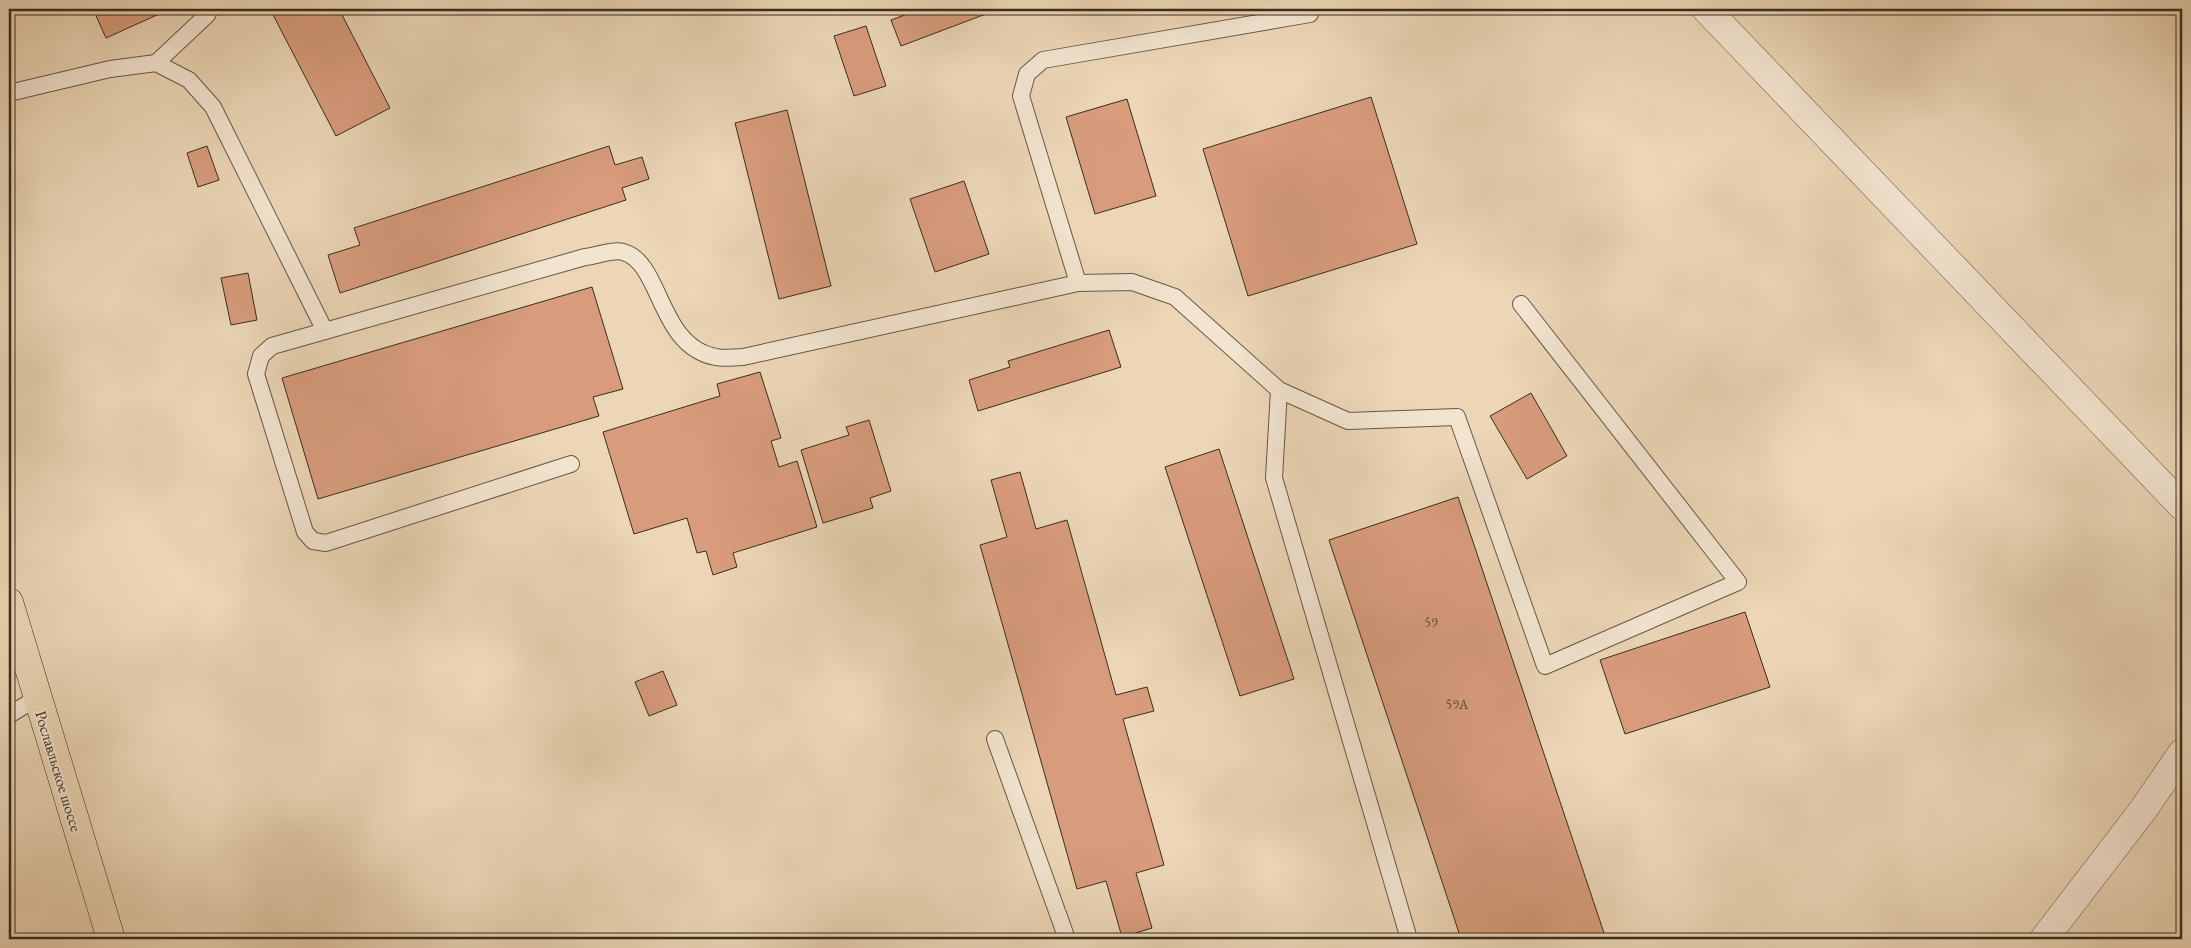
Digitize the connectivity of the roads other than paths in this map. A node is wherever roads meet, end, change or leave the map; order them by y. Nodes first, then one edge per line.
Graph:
1 (210, 9) edge
2 (1706, 9) edge
3 (1310, 14) dead end
4 (156, 63) junction
5 (9, 93) edge
6 (1078, 283) junction
7 (1521, 304) dead end
8 (326, 331) junction
9 (1279, 390) junction
10 (570, 464) dead end
11 (2182, 506) edge
12 (9, 602) edge
13 (38, 698) junction
14 (9, 714) edge
15 (995, 739) dead end
16 (2182, 753) edge
17 (111, 939) edge
18 (1067, 939) edge
19 (1409, 939) edge
20 (2044, 939) edge

1 - 4 lane
2 - 11 street
3 - 6 lane
4 - 5 lane
4 - 8 lane
6 - 8 lane
6 - 9 lane
7 - 9 lane
8 - 10 lane
9 - 19 lane
12 - 13 main road, Рославльское шоссе
13 - 14 lane
13 - 17 main road, Рославльское шоссе
15 - 18 lane
16 - 20 street

